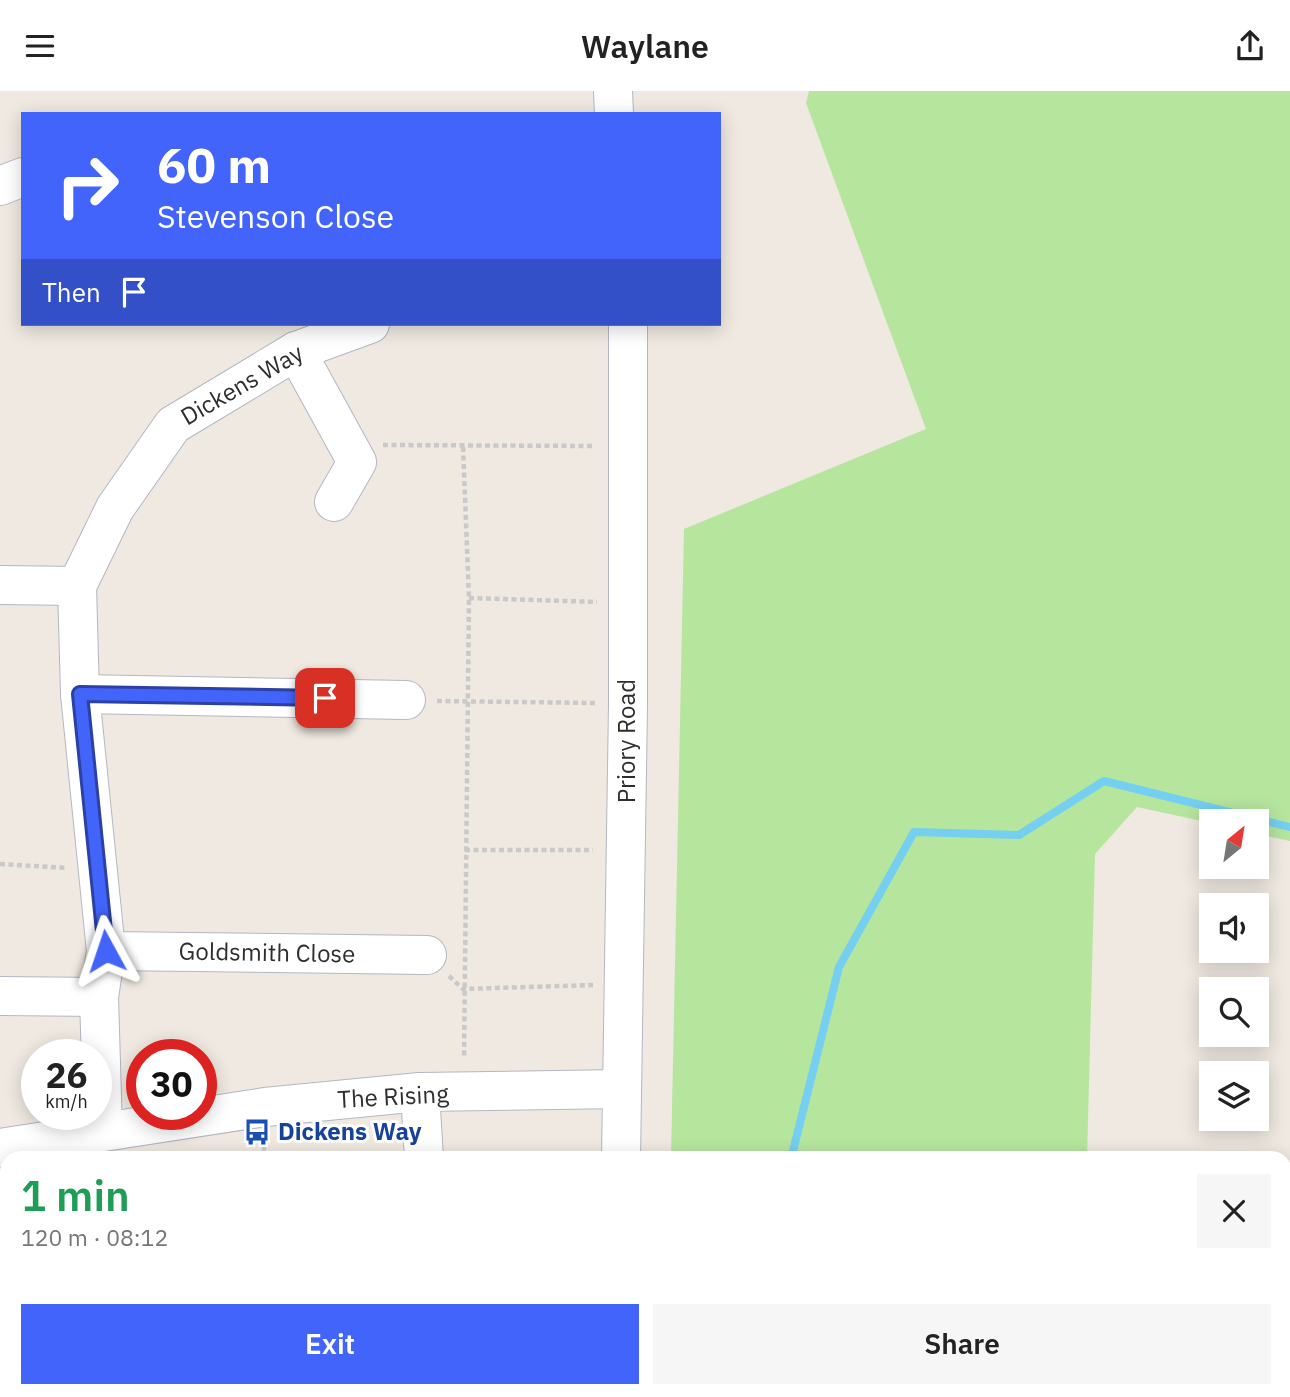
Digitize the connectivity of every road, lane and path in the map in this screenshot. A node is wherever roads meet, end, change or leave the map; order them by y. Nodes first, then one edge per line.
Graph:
1 (613, 91) edge
2 (614, 112) edge
3 (21, 178) edge
4 (0, 186) edge
5 (365, 326) edge
6 (628, 326) edge
7 (296, 351) junction
8 (628, 445) junction
9 (463, 447) junction
10 (356, 462) junction
11 (334, 502) dead end
12 (0, 585) edge
13 (77, 586) junction
14 (469, 598) junction
15 (626, 603) junction
16 (80, 694) junction
17 (407, 700) joint
18 (467, 701) junction
19 (628, 704) junction
20 (465, 850) junction
21 (626, 850) junction
22 (0, 864) edge
23 (99, 871) junction
24 (106, 951) junction
25 (427, 955) joint
26 (625, 985) junction
27 (463, 989) junction
28 (0, 996) edge
29 (99, 997) junction
30 (100, 1039) edge
31 (621, 1089) junction
32 (420, 1093) junction
33 (464, 1093) junction
34 (112, 1129) edge
35 (103, 1130) edge
36 (0, 1148) edge
37 (424, 1151) edge
38 (621, 1151) edge

1 - 2 street
3 - 4 street
5 - 7 street, Dickens Way
6 - 8 street, Priory Road
7 - 10 street
7 - 13 street, Dickens Way
8 - 9 path
8 - 15 street, Priory Road
9 - 10 path
9 - 14 path
10 - 11 street
12 - 13 street
13 - 16 street, Dickens Way
14 - 15 path
14 - 18 path
15 - 19 street, Priory Road
16 - 17 street
16 - 23 street, Dickens Way
17 - 18 path
18 - 19 path
18 - 20 path
19 - 21 street, Priory Road
20 - 21 path
20 - 27 path
21 - 26 street, Priory Road
22 - 23 path
23 - 24 street, Dickens Way
24 - 25 street, Goldsmith Close
24 - 29 street, Dickens Way
25 - 27 path
26 - 27 path
26 - 31 street, Priory Road
27 - 33 path
28 - 29 street
29 - 30 street, Dickens Way
31 - 33 street, The Rising
31 - 38 street, Priory Road
32 - 33 street, The Rising
32 - 34 street, The Rising
32 - 37 street
35 - 36 street, The Rising

